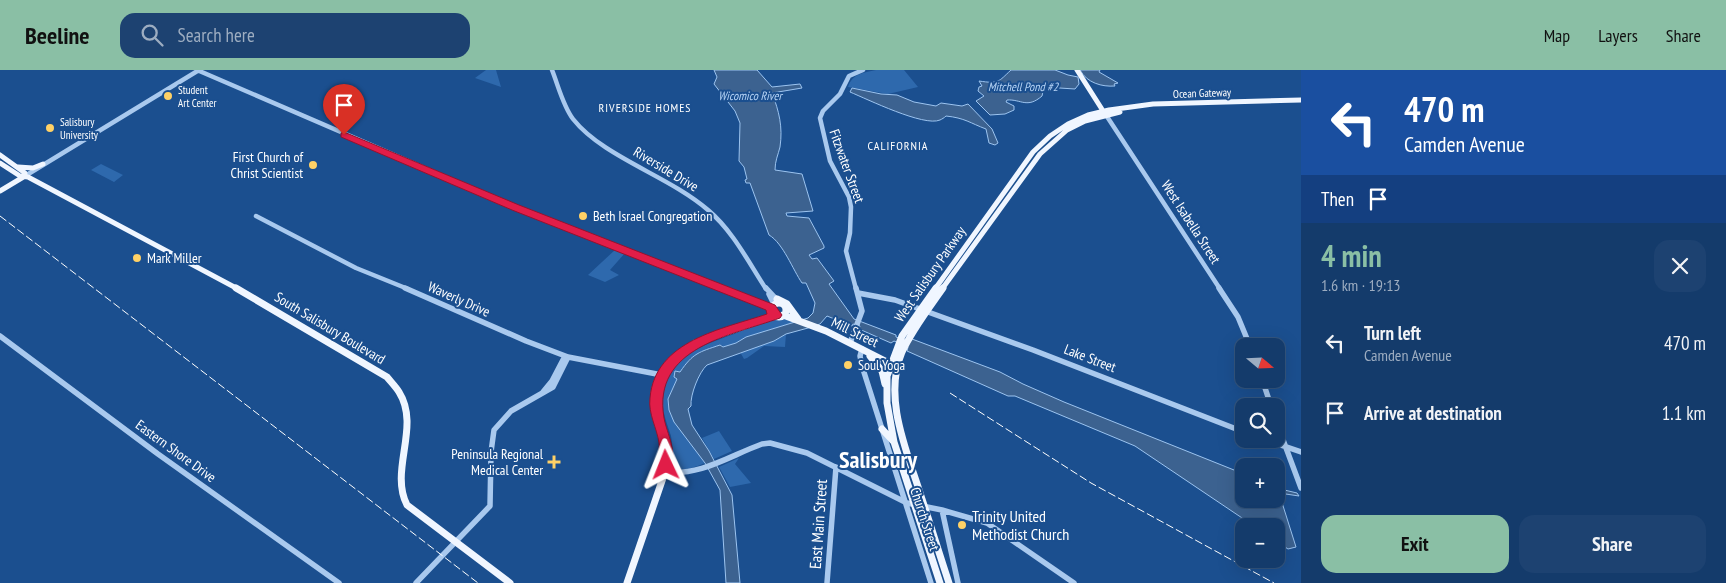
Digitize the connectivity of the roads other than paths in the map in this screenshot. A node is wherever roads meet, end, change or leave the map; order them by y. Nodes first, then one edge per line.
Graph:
1 (198, 70) edge
2 (552, 70) edge
3 (863, 70) edge
4 (1073, 70) edge
5 (1078, 72) edge
6 (1097, 101) junction
7 (1301, 102) edge
8 (1128, 107) junction
9 (1104, 112) junction
10 (0, 155) edge
11 (0, 163) edge
12 (43, 164) junction
13 (15, 170) junction
14 (25, 176) junction
15 (9, 185) junction
16 (0, 190) edge
17 (256, 216) dead end
18 (858, 293) junction
19 (778, 308) junction
20 (924, 311) junction
21 (800, 320) junction
22 (0, 336) edge
23 (906, 337) junction
24 (1247, 338) edge
25 (850, 343) junction
26 (864, 350) junction
27 (568, 357) junction
28 (890, 364) junction
29 (898, 368) junction
30 (662, 375) junction
31 (886, 388) junction
32 (1235, 428) edge
33 (882, 429) junction
34 (894, 442) junction
35 (1285, 447) joint
36 (1301, 452) edge
37 (836, 467) junction
38 (665, 472) junction
39 (1301, 488) edge
40 (911, 504) junction
41 (925, 506) junction
42 (942, 510) junction
43 (455, 542) junction
44 (940, 553) junction
45 (339, 583) edge
46 (416, 583) edge
47 (510, 583) edge
48 (627, 583) edge
49 (828, 583) edge
50 (932, 583) edge
51 (940, 583) edge
52 (949, 583) edge
53 (954, 583) edge
54 (958, 583) edge
55 (1074, 583) edge

1 - 12 street
1 - 19 street
2 - 19 street, Riverside Drive
3 - 18 street, Fitzwater Street
4 - 5 street
5 - 6 main road
6 - 8 main road
6 - 9 main road
7 - 8 main road, Ocean Gateway
7 - 9 main road, Ocean Gateway
8 - 9 main road, Ocean Gateway
9 - 20 main road, West Salisbury Parkway
9 - 24 street, West Isabella Street
10 - 13 main road, South Salisbury Boulevard
11 - 13 main road, South Salisbury Boulevard
12 - 13 main road
12 - 14 street
13 - 14 main road, South Salisbury Boulevard
13 - 15 main road
14 - 15 main road
14 - 43 main road, South Salisbury Boulevard
15 - 16 main road
17 - 27 street, Waverly Drive
18 - 20 street, Lake Street
18 - 25 street, Fitzwater Street
19 - 21 main road, Mill Street
19 - 21 main road
19 - 30 main road
20 - 23 main road, West Salisbury Parkway
20 - 32 street, Lake Street
21 - 25 main road, Mill Street
22 - 45 street, Eastern Shore Drive
23 - 28 main road, West Salisbury Parkway
23 - 29 main road, West Salisbury Parkway
25 - 26 main road, Mill Street
26 - 28 main road, Mill Street
26 - 31 main road
26 - 33 street, Church Street
27 - 30 street, Waverly Drive
27 - 43 street
28 - 29 main road, Mill Street
28 - 31 main road, West Salisbury Parkway
29 - 41 main road, West Salisbury Parkway
30 - 38 main road
31 - 34 main road, West Salisbury Parkway
33 - 34 main road
33 - 40 street, Church Street
34 - 40 main road, West Salisbury Parkway
35 - 36 street
35 - 39 street
37 - 38 street
37 - 40 street
37 - 49 street, East Main Street
38 - 48 main road
40 - 41 street
40 - 50 street, Church Street
40 - 51 main road, West Salisbury Parkway
41 - 42 street
41 - 44 main road, West Salisbury Parkway
42 - 54 street
42 - 55 street
43 - 46 street
43 - 47 main road, South Salisbury Boulevard
44 - 52 main road
44 - 53 main road

